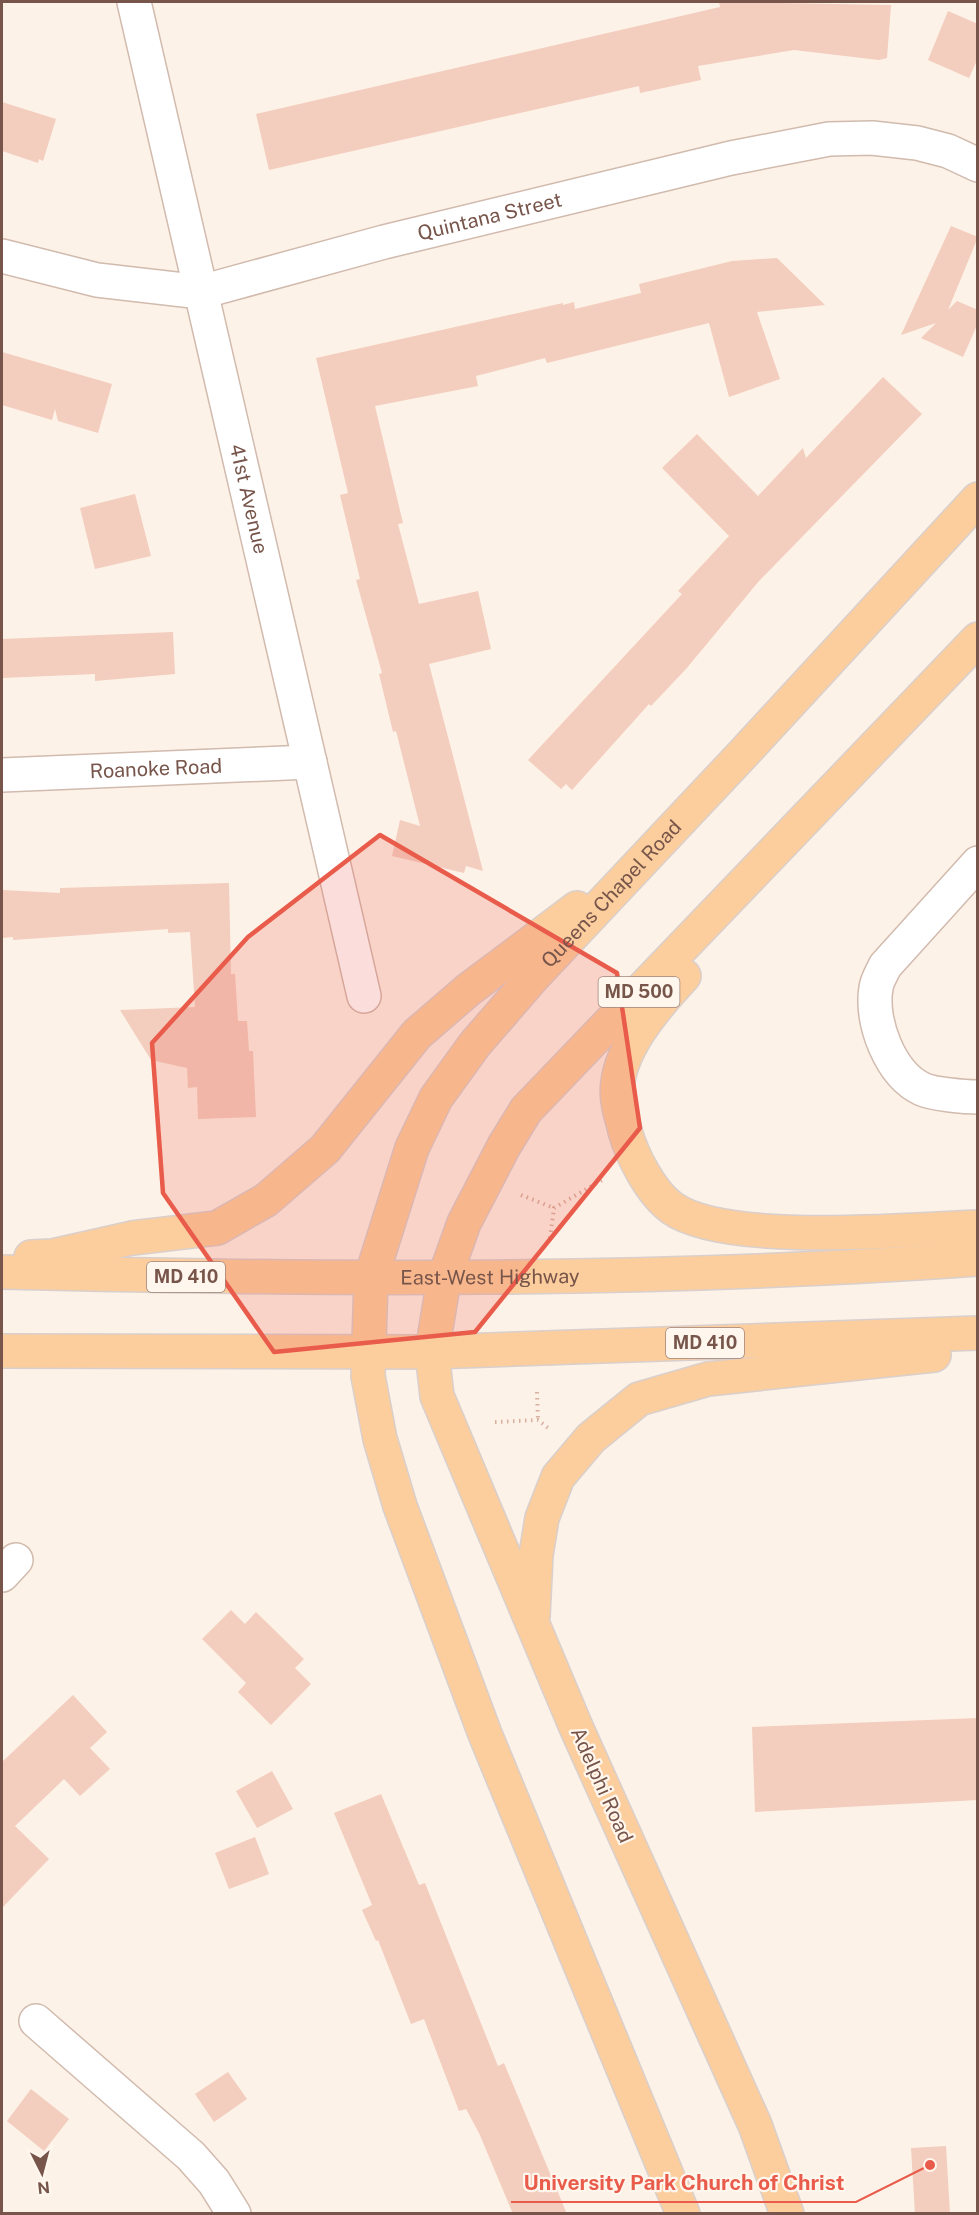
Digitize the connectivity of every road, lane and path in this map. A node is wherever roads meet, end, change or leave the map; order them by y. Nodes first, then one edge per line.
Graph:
1 (134, 2) edge
2 (978, 165) edge
3 (2, 256) edge
4 (201, 292) junction
5 (978, 499) edge
6 (978, 639) edge
7 (883, 738) junction
8 (310, 762) junction
9 (2, 775) edge
10 (642, 861) junction
11 (978, 863) edge
12 (364, 996) dead end
13 (978, 1097) edge
14 (608, 1176) dead end
15 (514, 1192) dead end
16 (554, 1208) junction
17 (978, 1227) edge
18 (549, 1243) dead end
19 (2, 1259) edge
20 (978, 1259) edge
21 (2, 1272) edge
22 (371, 1278) junction
23 (444, 1279) junction
24 (978, 1334) edge
25 (978, 1350) edge
26 (2, 1351) edge
27 (432, 1352) junction
28 (367, 1353) junction
29 (537, 1392) dead end
30 (538, 1420) junction
31 (495, 1422) dead end
32 (551, 1430) dead end
33 (533, 1627) junction
34 (36, 2021) dead end
35 (234, 2214) edge
36 (683, 2214) edge
37 (787, 2214) edge

1 - 4 street, 41st Avenue
2 - 4 street, Quintana Street
3 - 4 street, Quintana Street
4 - 8 street, 41st Avenue
5 - 10 main road, Queens Chapel Road
6 - 7 main road, MD 500
7 - 17 main road
7 - 23 main road, MD 500
8 - 9 street, Roanoke Road
8 - 12 street, 41st Avenue
10 - 19 main road
10 - 22 main road, Queens Chapel Road
11 - 13 street
14 - 16 path
15 - 16 path
16 - 18 path
20 - 23 main road, East-West Highway / MD 410
21 - 22 main road, East-West Highway / MD 410
22 - 23 main road, East-West Highway / MD 410
22 - 28 main road, Queens Chapel Road
23 - 27 main road, MD 500
24 - 27 main road, MD 410
25 - 33 main road
26 - 28 main road, MD 410
27 - 28 main road, MD 410
27 - 33 main road, Adelphi Road
28 - 36 main road
29 - 30 path
30 - 31 path
30 - 32 path
33 - 37 main road, Adelphi Road
34 - 35 street

